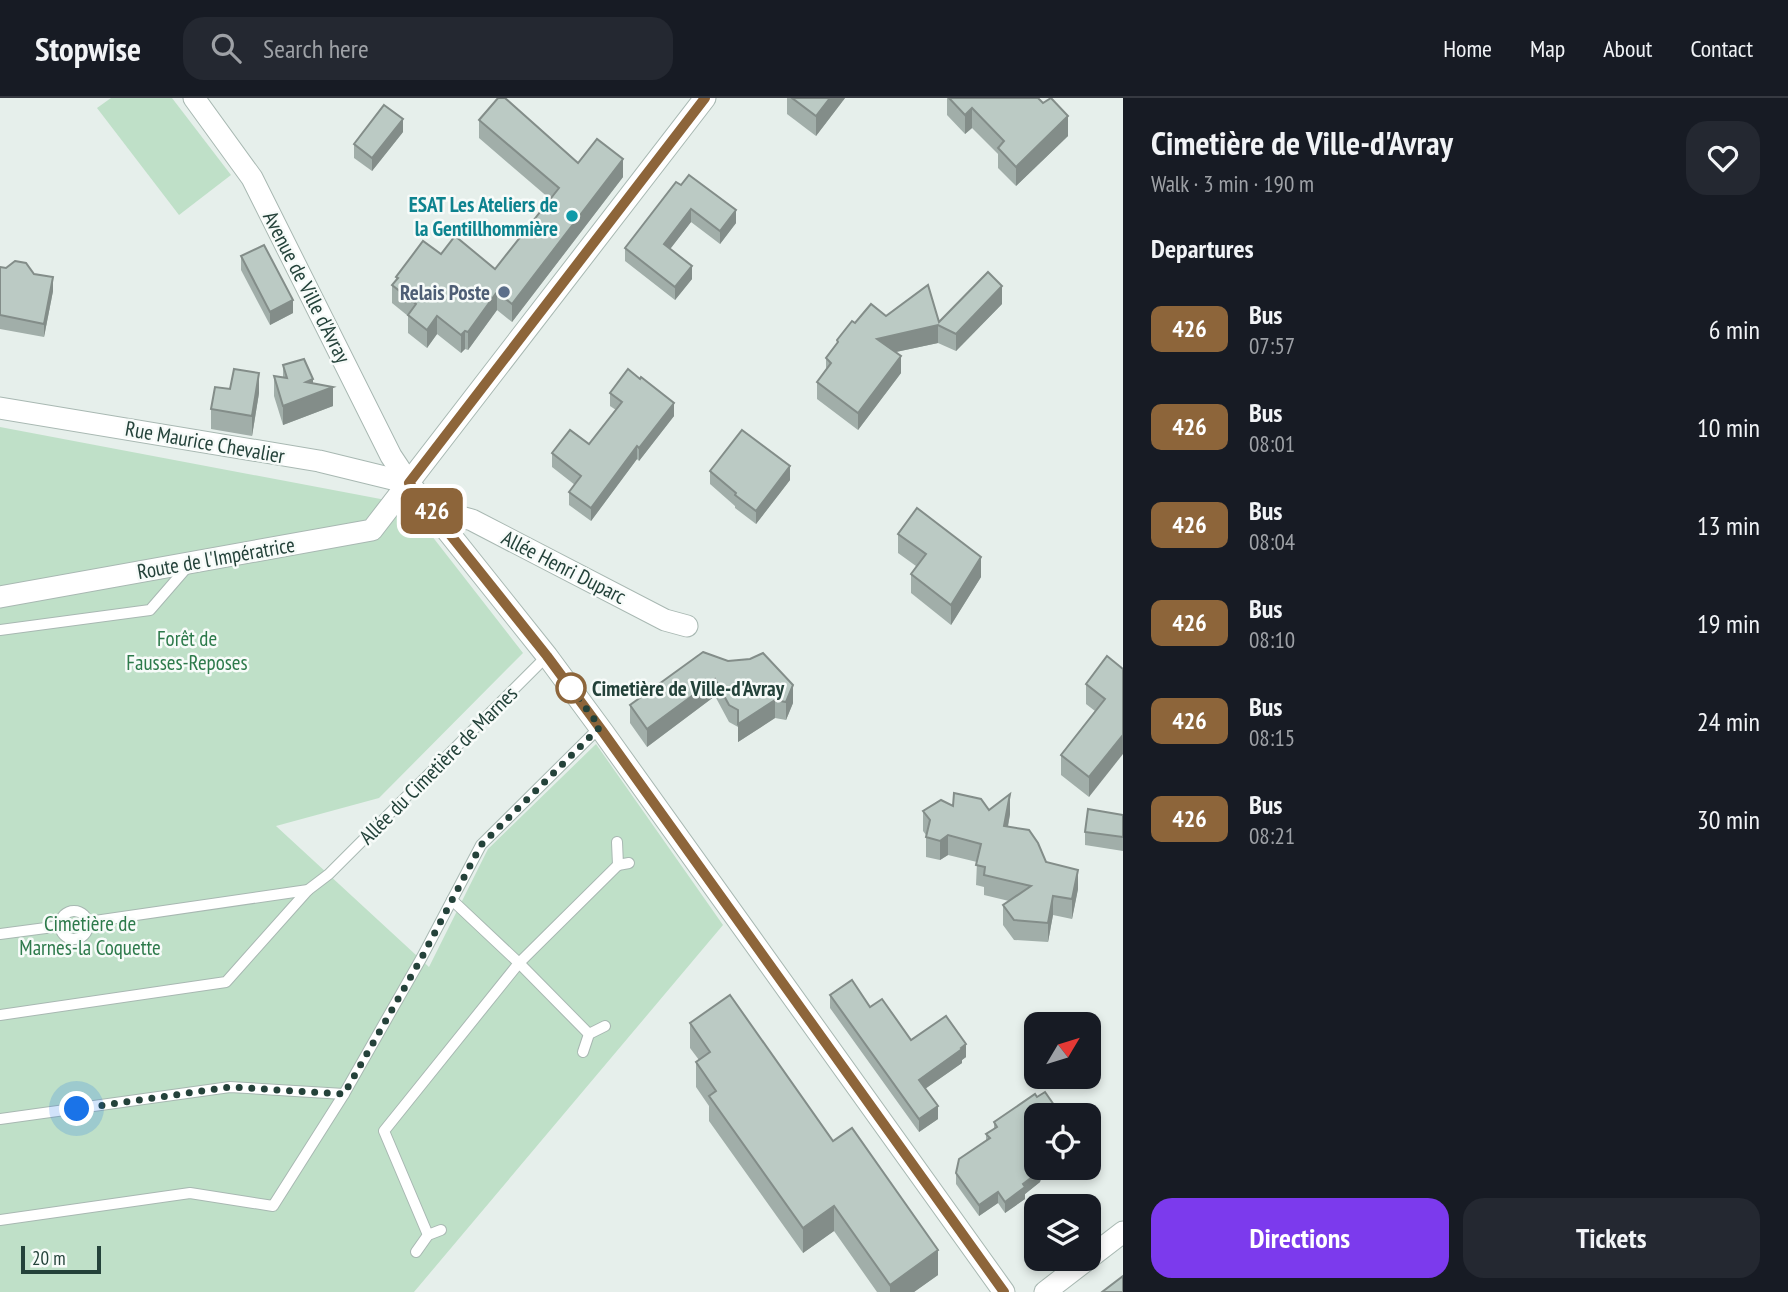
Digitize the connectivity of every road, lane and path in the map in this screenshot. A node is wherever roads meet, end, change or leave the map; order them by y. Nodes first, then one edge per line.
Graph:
1 (194, 98) edge
2 (705, 98) edge
3 (0, 408) edge
4 (409, 483) junction
5 (442, 524) junction
6 (192, 562) junction
7 (0, 597) edge
8 (687, 626) dead end
9 (0, 630) edge
10 (547, 656) junction
11 (600, 727) junction
12 (617, 842) dead end
13 (308, 890) junction
14 (452, 901) junction
15 (88, 922) junction
16 (61, 926) junction
17 (0, 933) edge
18 (519, 963) junction
19 (0, 1015) edge
20 (606, 1026) dead end
21 (589, 1034) junction
22 (583, 1052) dead end
23 (344, 1094) junction
24 (0, 1119) edge
25 (0, 1220) edge
26 (441, 1230) dead end
27 (1123, 1232) edge
28 (428, 1235) junction
29 (416, 1252) dead end
30 (1004, 1292) edge
31 (1045, 1292) edge

1 - 4 street, Avenue de Ville d'Avray
2 - 4 street, Route de l'Impératrice
3 - 4 street, Rue Maurice Chevalier
4 - 5 street, Avenue de Ville d'Avray
4 - 6 street, Route de l'Impératrice
5 - 8 street, Allée Henri Duparc
5 - 10 street, Avenue de Ville d'Avray
6 - 7 street, Route de l'Impératrice
6 - 9 lane
10 - 11 street, Avenue de Ville d'Avray
10 - 13 lane, Allée du Cimetière de Marnes
11 - 14 lane
11 - 30 street, Avenue de Ville d'Avray
12 - 18 lane
13 - 15 lane
13 - 19 lane, Allée du Cimetière de Marnes
14 - 18 lane
14 - 23 lane
15 - 16 lane
15 - 16 lane
16 - 17 lane
18 - 21 lane
18 - 28 lane
20 - 21 lane
21 - 22 lane
23 - 24 lane
23 - 25 lane
26 - 28 lane
27 - 31 street
28 - 29 lane

